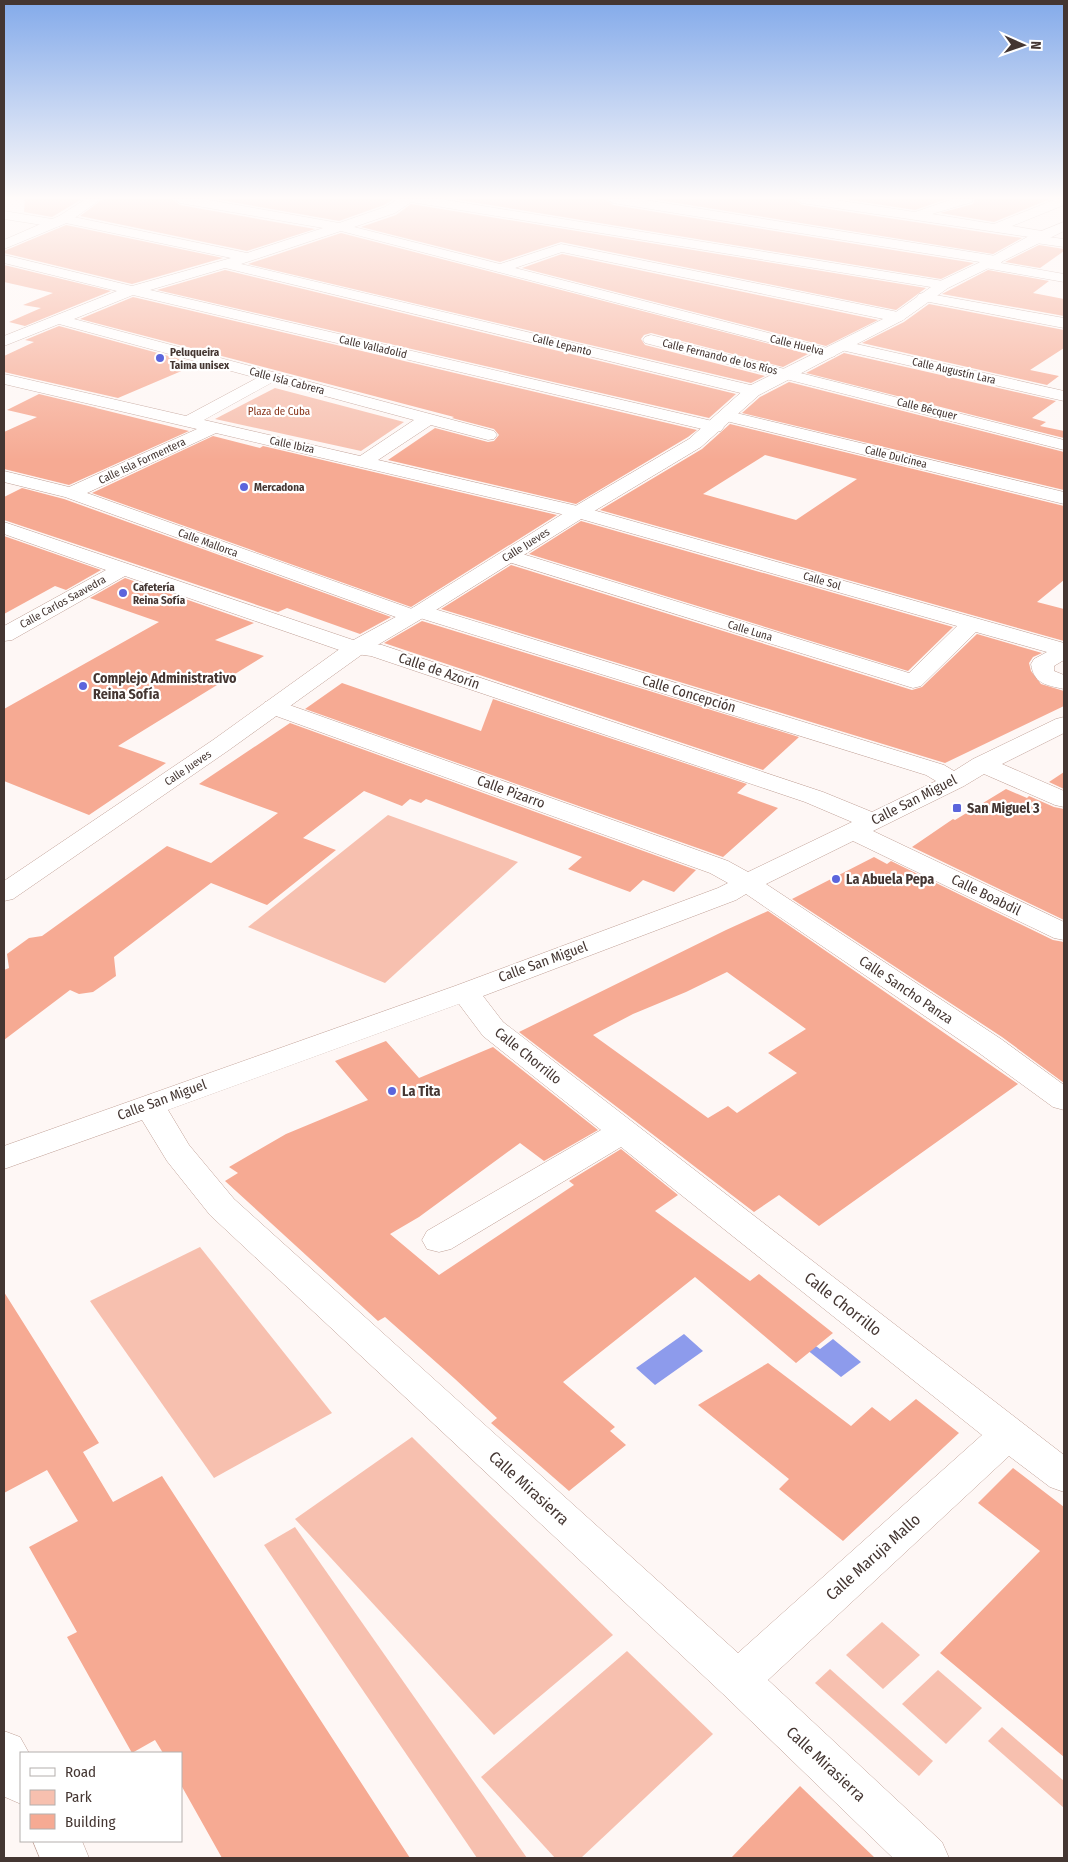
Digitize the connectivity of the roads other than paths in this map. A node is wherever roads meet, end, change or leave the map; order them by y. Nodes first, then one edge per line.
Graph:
1 (122, 286) edge
2 (149, 286) edge
3 (315, 286) edge
4 (568, 286) edge
5 (744, 286) edge
6 (942, 286) edge
7 (135, 290) junction
8 (924, 297) junction
9 (898, 317) junction
10 (57, 319) junction
11 (1064, 323) edge
12 (6, 339) edge
13 (651, 340) dead end
14 (836, 350) junction
15 (789, 374) junction
16 (271, 377) junction
17 (4, 379) edge
18 (1064, 380) edge
19 (753, 392) junction
20 (1048, 392) junction
21 (1064, 396) edge
22 (428, 419) junction
23 (721, 421) junction
24 (187, 422) junction
25 (213, 428) junction
26 (488, 435) dead end
27 (1064, 445) edge
28 (365, 461) junction
29 (4, 477) edge
30 (71, 493) junction
31 (1064, 498) edge
32 (579, 512) junction
33 (6, 531) edge
34 (509, 556) junction
35 (122, 570) junction
36 (416, 614) junction
37 (971, 624) junction
38 (4, 634) edge
39 (356, 648) junction
40 (1064, 650) edge
41 (1064, 682) edge
42 (273, 707) junction
43 (1064, 724) edge
44 (982, 764) junction
45 (955, 780) junction
46 (1064, 800) edge
47 (862, 827) junction
48 (746, 883) junction
49 (4, 893) edge
50 (1064, 932) edge
51 (464, 992) junction
52 (1064, 1100) edge
53 (148, 1105) junction
54 (622, 1132) junction
55 (4, 1158) edge
56 (440, 1240) dead end
57 (1008, 1434) junction
58 (1064, 1476) edge
59 (738, 1680) junction
60 (4, 1752) edge
61 (20, 1780) edge
62 (57, 1842) edge
63 (66, 1858) edge
64 (926, 1858) edge

1 - 7 street, Calle Valladolid
2 - 7 street
3 - 19 street, Calle Lepanto
4 - 14 street, Calle Huelva
5 - 9 street
6 - 8 street, Calle Jueves
7 - 10 street
7 - 23 street, Calle Valladolid
8 - 9 street, Calle Jueves
8 - 11 street
9 - 14 street, Calle Jueves
10 - 12 street
10 - 16 street, Calle Isla Cabrera
13 - 15 street, Calle Fernando de los Ríos
14 - 15 street, Calle Jueves
14 - 20 street, Calle Augustín Lara
15 - 19 street, Calle Jueves
15 - 27 street, Calle Bécquer
16 - 22 street, Calle Isla Cabrera
16 - 24 street
17 - 24 street, Calle Ibiza
18 - 20 street
19 - 23 street, Calle Jueves
20 - 21 street, Calle Augustín Lara
22 - 26 street, Calle Isla Cabrera
22 - 28 street
23 - 31 street, Calle Dulcinea
23 - 32 street, Calle Jueves
24 - 25 street, Calle Ibiza
25 - 28 street, Calle Ibiza
25 - 30 street, Calle Isla Formentera
28 - 32 street, Calle Ibiza
29 - 30 street, Calle Mallorca
30 - 36 street, Calle Mallorca
32 - 34 street, Calle Jueves
32 - 37 street, Calle Sol
33 - 35 street, Calle de Azorín
34 - 36 street, Calle Jueves
34 - 37 street, Calle Luna
35 - 38 street, Calle Carlos Saavedra
35 - 39 street, Calle de Azorín
36 - 39 street, Calle Jueves
36 - 45 street, Calle Concepción
37 - 40 street, Calle Sol
39 - 42 street, Calle Jueves
39 - 47 street, Calle de Azorín
40 - 41 street, Calle Sol
42 - 48 street, Calle Pizarro
42 - 49 street, Calle Jueves
43 - 44 street, Calle San Miguel
44 - 45 street, Calle San Miguel
44 - 46 street
45 - 47 street, Calle San Miguel
47 - 48 street, Calle San Miguel
47 - 50 street, Calle Boabdil
48 - 51 street, Calle San Miguel
48 - 52 street, Calle Sancho Panza
51 - 53 street, Calle San Miguel
51 - 54 street, Calle Chorrillo
53 - 55 street, Calle San Miguel
53 - 59 street, Calle Mirasierra
54 - 56 street
54 - 57 street, Calle Chorrillo
57 - 58 street, Calle Chorrillo
57 - 59 street, Calle Maruja Mallo
59 - 64 street, Calle Mirasierra
60 - 61 street
62 - 63 street

